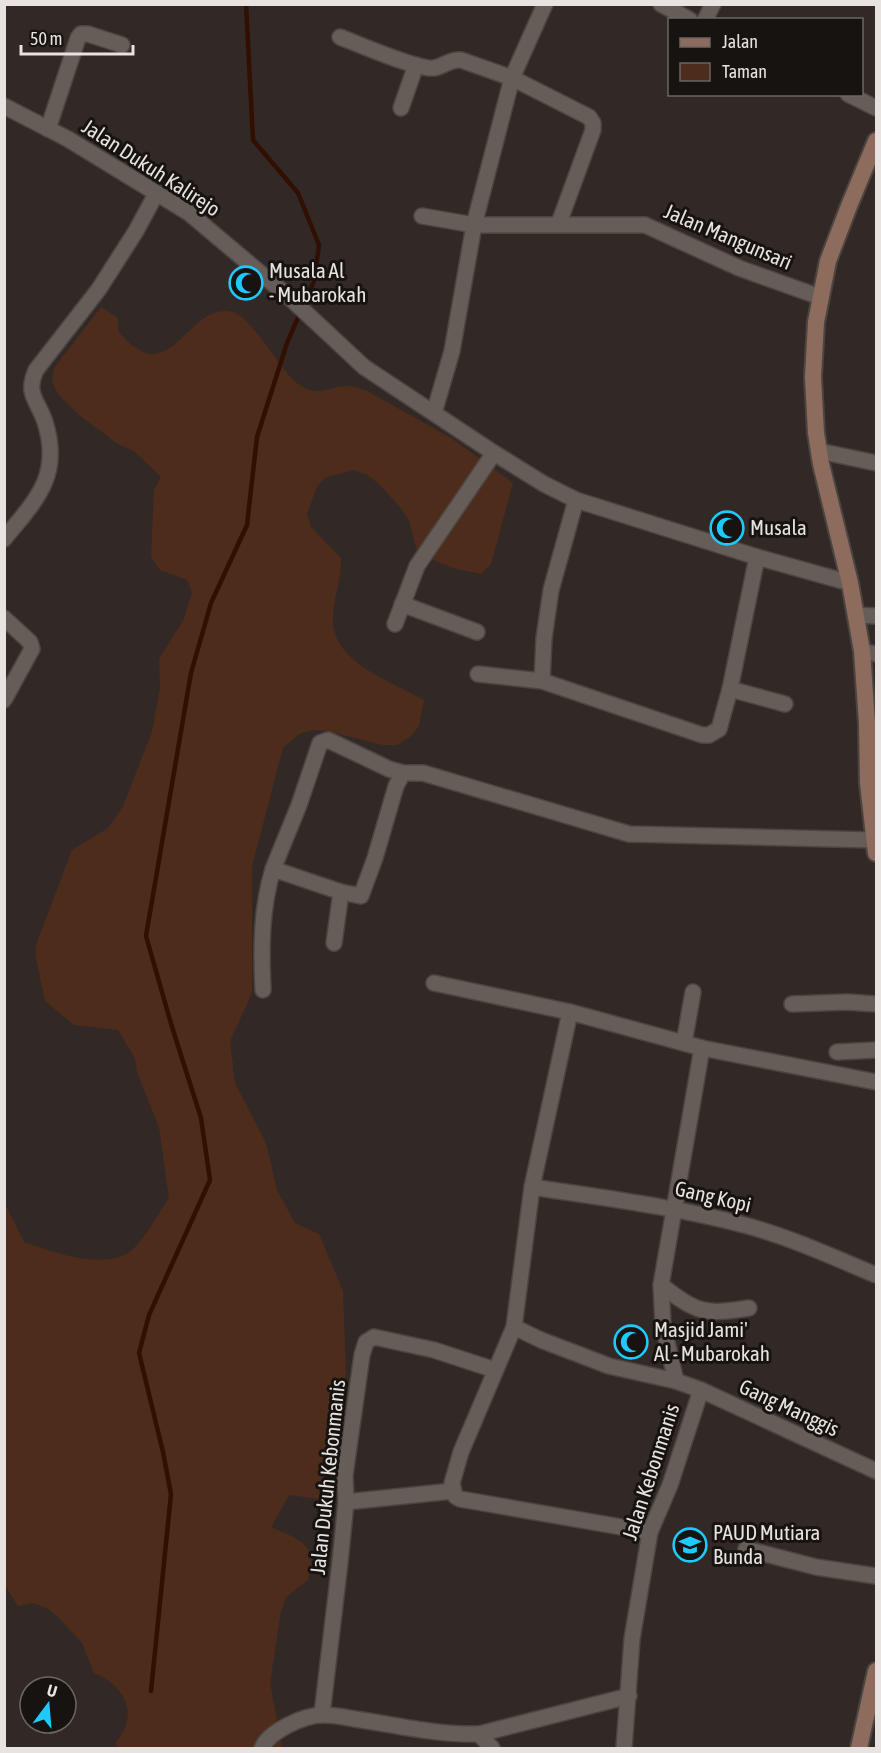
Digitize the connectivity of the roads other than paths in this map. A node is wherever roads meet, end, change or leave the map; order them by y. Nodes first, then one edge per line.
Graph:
1 (545, 4) edge
2 (661, 4) edge
3 (713, 4) edge
4 (686, 18) edge
5 (706, 18) edge
6 (340, 37) dead end
7 (122, 45) dead end
8 (416, 65) junction
9 (512, 78) junction
10 (852, 96) edge
11 (4, 106) edge
12 (401, 108) dead end
13 (876, 108) edge
14 (48, 129) junction
15 (876, 141) edge
16 (156, 194) junction
17 (422, 216) dead end
18 (559, 224) junction
19 (474, 225) junction
20 (820, 297) junction
21 (434, 413) junction
22 (819, 451) junction
23 (494, 453) junction
24 (876, 463) edge
25 (576, 500) junction
26 (4, 539) edge
27 (757, 556) junction
28 (850, 583) junction
29 (402, 604) junction
30 (856, 615) junction
31 (876, 616) edge
32 (4, 618) edge
33 (395, 624) dead end
34 (477, 632) dead end
35 (869, 652) edge
36 (478, 674) dead end
37 (542, 681) junction
38 (730, 689) junction
39 (4, 700) edge
40 (785, 704) dead end
41 (403, 773) junction
42 (875, 846) edge
43 (273, 869) junction
44 (341, 892) junction
45 (334, 943) dead end
46 (434, 983) dead end
47 (263, 990) dead end
48 (693, 992) dead end
49 (792, 1004) dead end
50 (876, 1004) edge
51 (570, 1012) junction
52 (684, 1043) junction
53 (702, 1048) junction
54 (876, 1050) edge
55 (837, 1052) dead end
56 (876, 1082) edge
57 (532, 1187) junction
58 (674, 1209) junction
59 (876, 1275) edge
60 (661, 1285) junction
61 (749, 1308) dead end
62 (514, 1327) junction
63 (495, 1370) junction
64 (676, 1380) junction
65 (701, 1390) junction
66 (876, 1471) edge
67 (453, 1491) junction
68 (346, 1502) junction
69 (650, 1532) junction
70 (746, 1549) dead end
71 (876, 1576) edge
72 (876, 1671) edge
73 (629, 1696) junction
74 (322, 1714) junction
75 (479, 1734) junction
76 (451, 1742) edge
77 (262, 1749) edge
78 (492, 1749) edge
79 (624, 1749) edge
80 (859, 1749) edge

1 - 9 street
2 - 4 street
3 - 5 street
6 - 8 street
7 - 14 street
8 - 9 street
8 - 12 street
9 - 18 street
9 - 19 street
10 - 13 street
11 - 14 street, Jalan Dukuh Kalirejo
14 - 16 street, Jalan Dukuh Kalirejo
15 - 20 main road
16 - 21 street, Jalan Dukuh Kalirejo
16 - 26 street
17 - 19 street, Jalan Mangunsari
18 - 19 street, Jalan Mangunsari
18 - 20 street, Jalan Mangunsari
19 - 21 street
20 - 22 main road
21 - 23 street, Jalan Dukuh Kalirejo
22 - 24 street
22 - 28 main road
23 - 25 street, Jalan Dukuh Kalirejo
23 - 29 street
25 - 27 street, Jalan Dukuh Kalirejo
25 - 37 street
27 - 28 street, Jalan Dukuh Kalirejo
27 - 38 street
28 - 30 main road
29 - 33 street
29 - 34 street
30 - 31 street
30 - 35 main road
32 - 39 street
35 - 42 main road
36 - 37 street
37 - 38 street
38 - 40 street
41 - 42 street
41 - 43 street
41 - 44 street
43 - 44 street
43 - 47 street
44 - 45 street
46 - 51 street
48 - 52 street
49 - 50 street
51 - 52 street
51 - 57 street
52 - 53 street
53 - 56 street
53 - 58 street
54 - 55 street
57 - 58 street, Gang Kopi
57 - 62 street
58 - 59 street, Gang Kopi
58 - 60 street
60 - 61 street
60 - 64 street
62 - 63 street
62 - 64 street, Gang Manggis
63 - 67 street
63 - 68 street, Jalan Dukuh Kebonmanis
64 - 65 street, Gang Manggis
65 - 66 street, Gang Manggis
65 - 69 street, Jalan Kebonmanis
67 - 68 street
67 - 69 street
68 - 74 street, Jalan Dukuh Kebonmanis
69 - 73 street, Jalan Kebonmanis
70 - 71 street
72 - 80 main road
73 - 75 street
73 - 79 street
74 - 76 street
74 - 77 street
75 - 76 street
75 - 78 street

